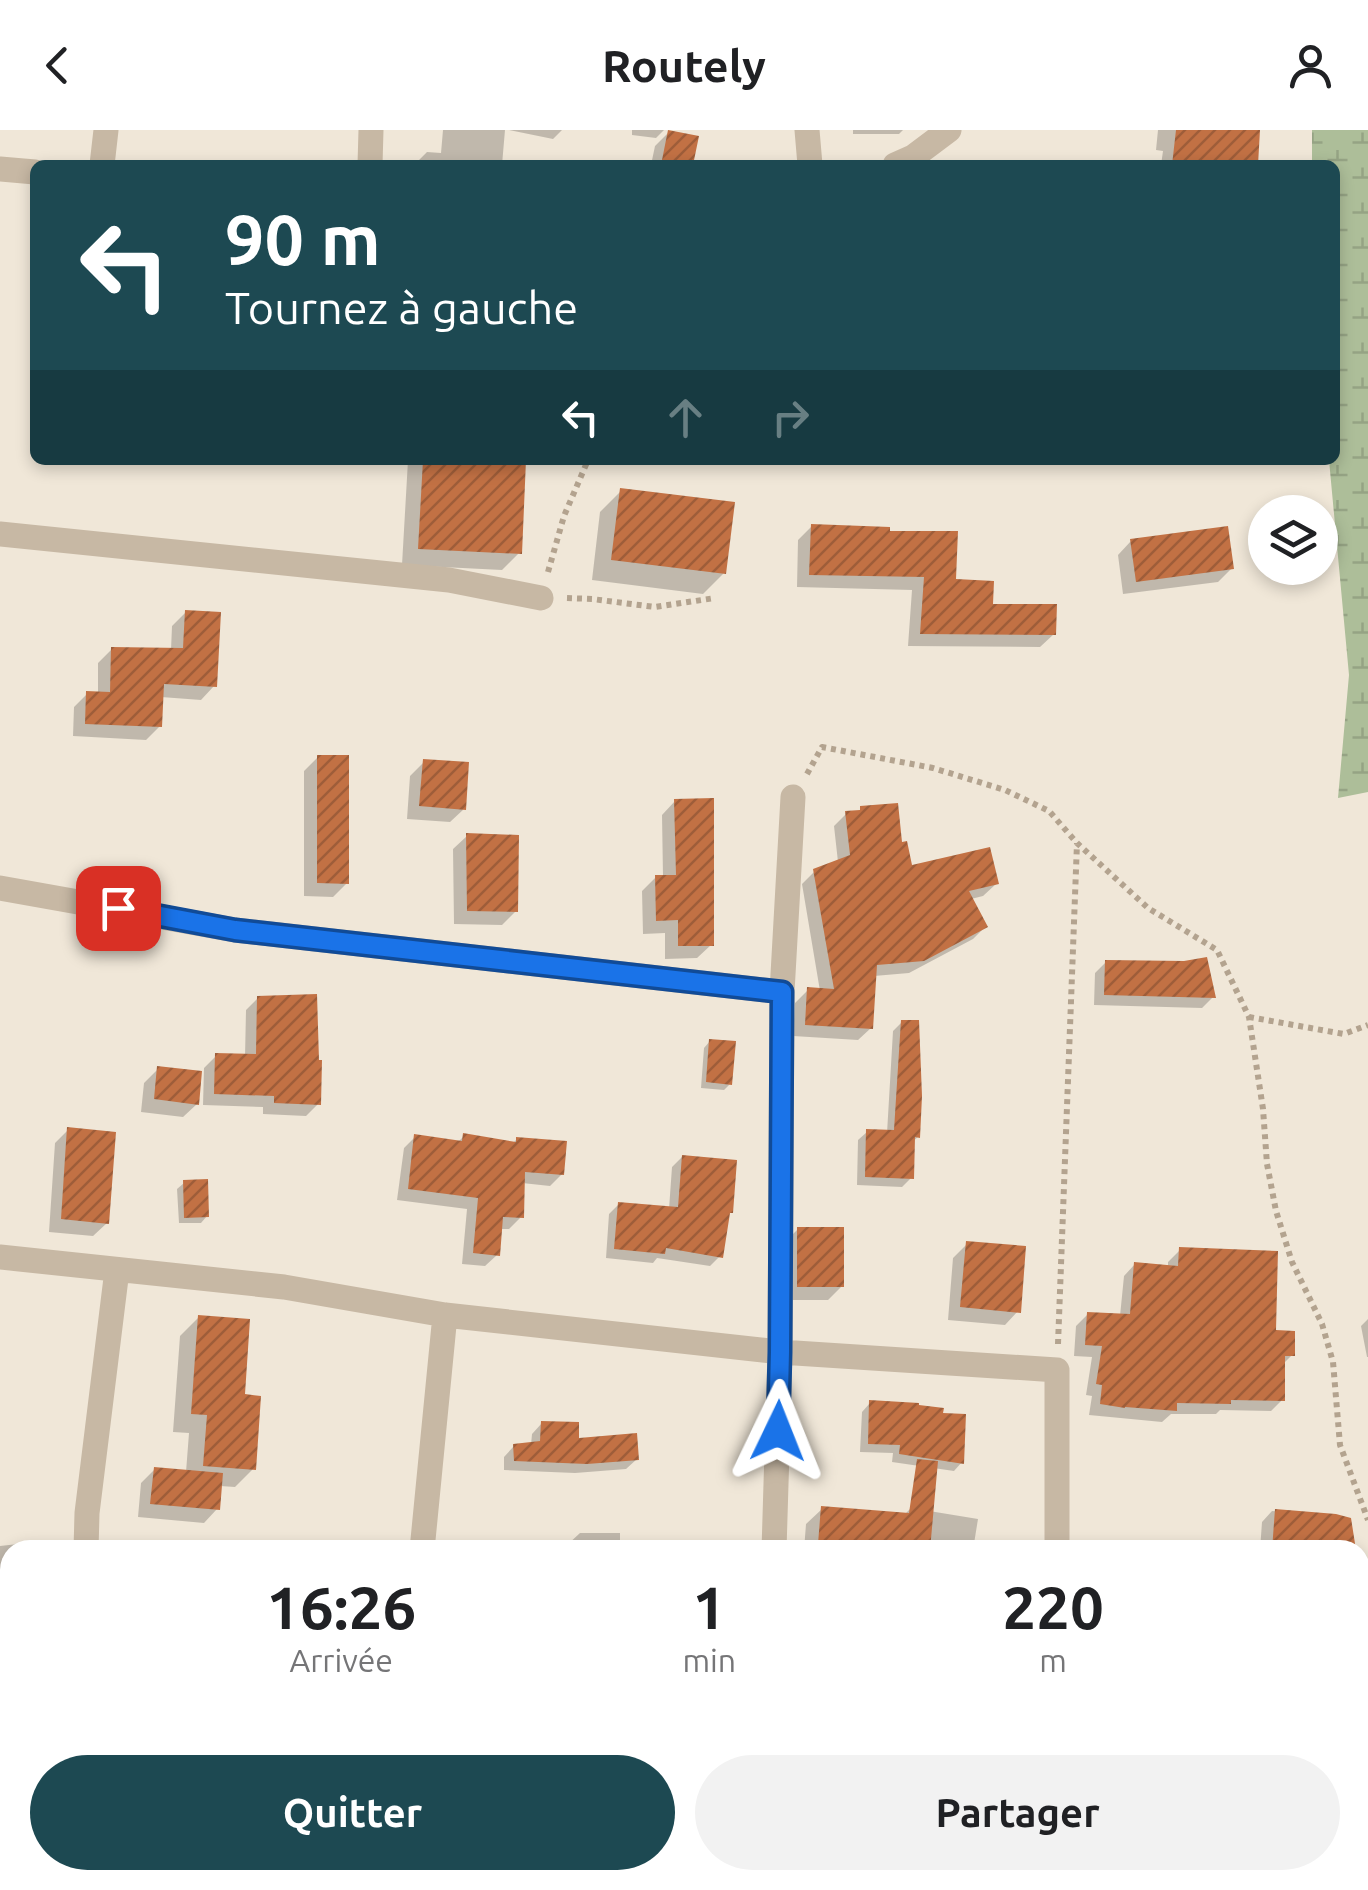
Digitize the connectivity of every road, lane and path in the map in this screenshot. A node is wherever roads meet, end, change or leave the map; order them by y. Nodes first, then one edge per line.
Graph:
1 (106, 130) edge
2 (371, 130) edge
3 (807, 130) edge
4 (948, 130) edge
5 (103, 160) edge
6 (370, 160) edge
7 (810, 160) edge
8 (907, 160) edge
9 (0, 169) edge
10 (30, 172) edge
11 (586, 465) edge
12 (0, 534) edge
13 (541, 598) junction
14 (714, 598) dead end
15 (793, 797) joint
16 (1077, 842) junction
17 (0, 888) edge
18 (782, 992) junction
19 (1250, 1017) junction
20 (1368, 1025) edge
21 (0, 1257) edge
22 (118, 1270) junction
23 (445, 1314) junction
24 (780, 1352) junction
25 (1057, 1370) junction
26 (1368, 1520) edge
27 (86, 1540) edge
28 (423, 1540) edge
29 (774, 1540) edge
30 (1057, 1540) edge

1 - 5 street
2 - 6 street
3 - 7 street
4 - 8 street
9 - 10 street
11 - 13 path
12 - 13 street
13 - 14 path
15 - 16 path
15 - 18 street
16 - 19 path
16 - 25 path
17 - 18 street
18 - 24 street
19 - 20 path
19 - 26 path
21 - 22 street
22 - 23 street
22 - 27 street
23 - 24 street
23 - 28 street
24 - 25 street
24 - 29 street
25 - 30 street

